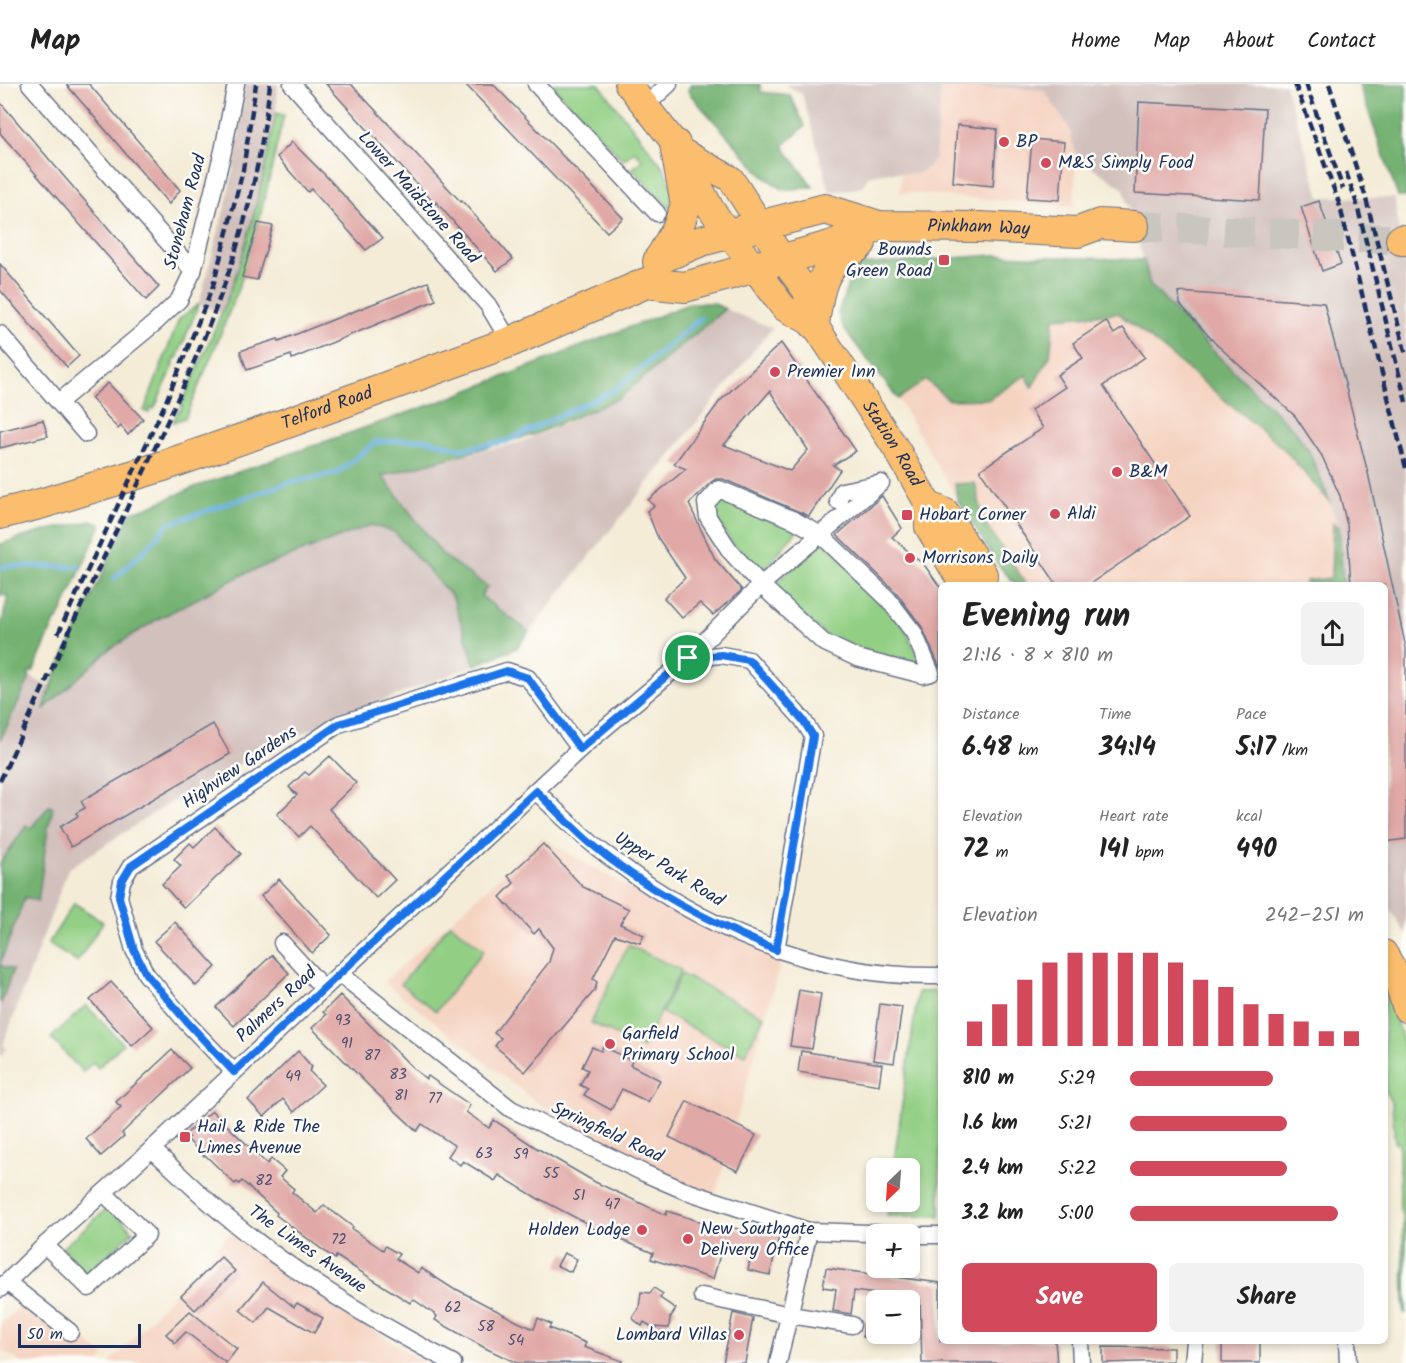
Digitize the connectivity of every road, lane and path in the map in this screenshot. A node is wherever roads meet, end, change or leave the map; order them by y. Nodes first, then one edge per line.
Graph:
1 (30, 84) edge
2 (236, 84) edge
3 (292, 84) edge
4 (536, 84) edge
5 (628, 84) edge
6 (669, 84) edge
7 (644, 107) junction
8 (678, 148) junction
9 (657, 213) dead end
10 (870, 231) junction
11 (730, 233) junction
12 (1136, 236) tunnel mouth
13 (770, 239) junction
14 (753, 266) junction
15 (653, 271) junction
16 (193, 272) junction
17 (814, 324) junction
18 (0, 334) edge
19 (510, 342) junction
20 (59, 402) junction
21 (86, 434) dead end
22 (928, 504) junction
23 (0, 514) edge
24 (821, 535) junction
25 (961, 582) edge
26 (983, 582) edge
27 (761, 585) junction
28 (688, 658) junction
29 (580, 749) junction
30 (536, 791) junction
31 (282, 943) dead end
32 (776, 950) junction
33 (1388, 960) edge
34 (340, 974) junction
35 (938, 976) edge
36 (323, 988) junction
37 (1406, 1009) edge
38 (234, 1072) junction
39 (152, 1149) junction
40 (104, 1193) junction
41 (808, 1231) junction
42 (866, 1233) edge
43 (920, 1235) edge
44 (938, 1235) edge
45 (45, 1245) junction
46 (4, 1285) edge
47 (702, 1296) dead end
48 (790, 1315) junction
49 (852, 1325) dead end
50 (70, 1332) dead end
51 (1080, 1344) edge
52 (1195, 1344) edge
53 (1347, 1344) edge
54 (453, 1363) edge
55 (778, 1363) edge
56 (1082, 1363) edge
57 (1193, 1363) edge
58 (1348, 1363) edge

1 - 16 street
2 - 16 street, Stoneham Road
3 - 19 street, Lower Maidstone Road
4 - 9 street
5 - 7 main road
6 - 7 street
7 - 8 main road
8 - 11 main road
8 - 13 main road
8 - 15 highway
10 - 12 highway, Pinkham Way
10 - 13 highway, Pinkham Way
10 - 13 highway, Pinkham Way
10 - 17 highway
11 - 13 highway, Telford Road
11 - 14 main road, Station Road
11 - 15 highway, Telford Road
13 - 14 highway, Telford Road
13 - 17 main road, Station Road
14 - 15 highway, Telford Road
14 - 17 main road, Station Road
15 - 19 highway, Telford Road
16 - 20 street, Stoneham Road
17 - 22 main road, Station Road
18 - 20 street
19 - 23 highway, Telford Road
20 - 21 street
22 - 25 main road, Station Road
22 - 26 main road, Station Road
24 - 24 street, Palmers Road
24 - 27 street, Palmers Road
24 - 27 street
24 - 27 street
27 - 28 street, Palmers Road
28 - 29 street, Palmers Road
28 - 32 street
29 - 30 street, Palmers Road
29 - 38 street, Highview Gardens
30 - 32 street, Upper Park Road
30 - 34 street, Palmers Road
31 - 36 street
32 - 35 street, Upper Park Road
33 - 37 main road
34 - 36 street, Palmers Road
34 - 41 street, Springfield Road
36 - 38 street, Palmers Road
38 - 39 street, Palmers Road
39 - 40 street, Palmers Road
39 - 54 street, The Limes Avenue
40 - 45 street, Palmers Road
40 - 45 street
41 - 42 street, Springfield Road
41 - 48 street
43 - 44 street
45 - 46 street, Palmers Road
46 - 50 street
47 - 48 street
48 - 49 street
48 - 55 street
51 - 56 street
52 - 57 street
53 - 58 street

